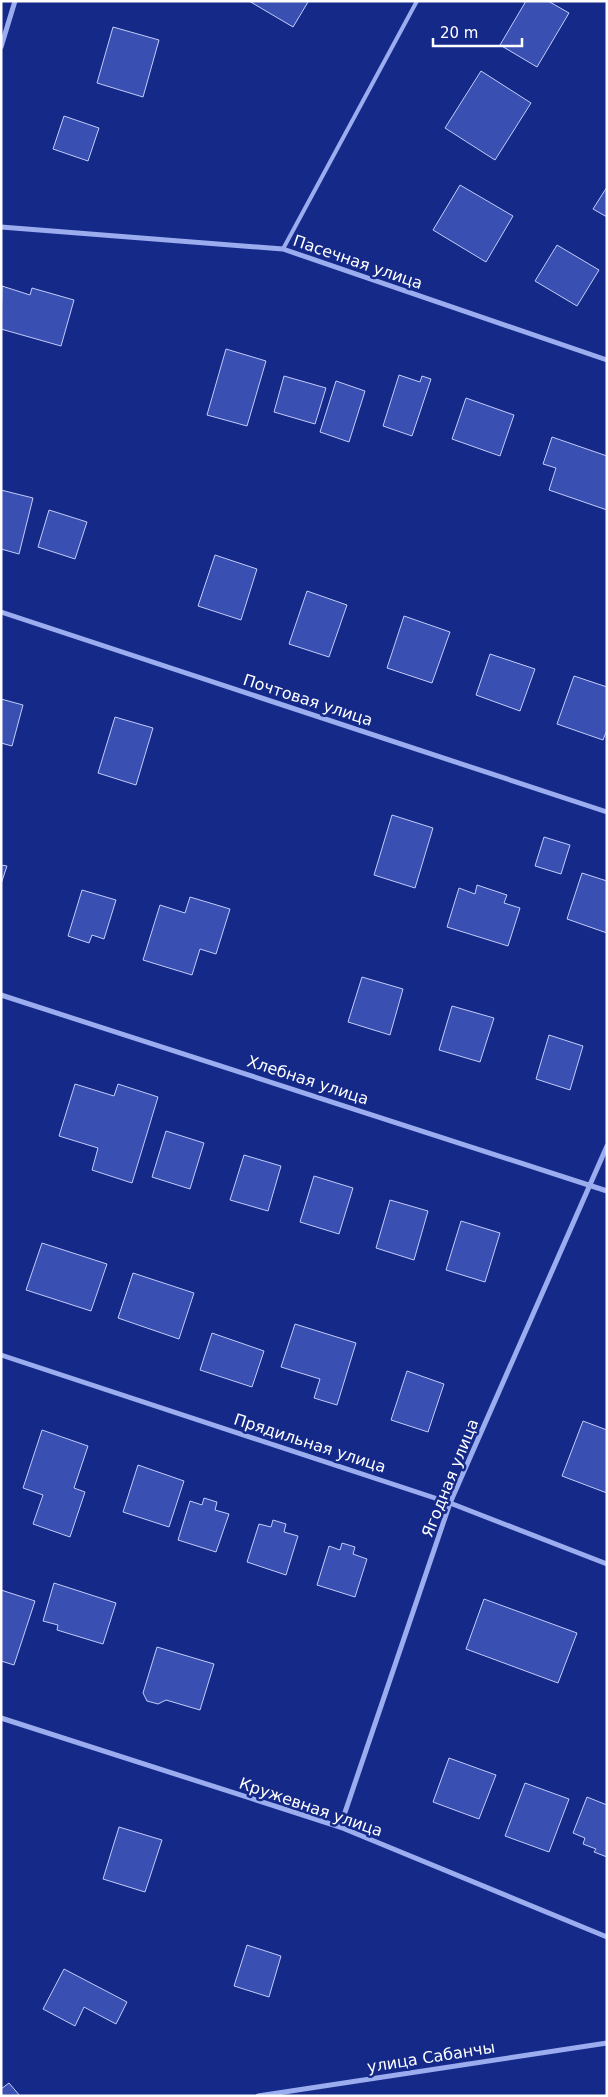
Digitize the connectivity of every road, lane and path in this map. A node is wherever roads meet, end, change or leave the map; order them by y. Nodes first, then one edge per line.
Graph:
1 (15, 1) edge
2 (417, 1) edge
3 (1, 47) edge
4 (1, 227) edge
5 (283, 249) junction
6 (607, 360) edge
7 (1, 612) edge
8 (607, 812) edge
9 (1, 995) edge
10 (607, 1146) edge
11 (592, 1185) junction
12 (607, 1191) edge
13 (1, 1355) edge
14 (450, 1503) junction
15 (607, 1564) edge
16 (1, 1718) edge
17 (340, 1827) junction
18 (607, 1937) edge
19 (607, 2043) edge
20 (258, 2096) edge

1 - 3 street
2 - 5 lane
4 - 5 street, Пасечная улица
5 - 6 street, Пасечная улица
7 - 8 street, Почтовая улица
9 - 11 street, Хлебная улица
10 - 11 street, Ягодная улица
11 - 12 street, Хлебная улица
11 - 14 street, Ягодная улица
13 - 14 street, Прядильная улица
14 - 15 street, Прядильная улица
14 - 17 street, Ягодная улица
16 - 17 street, Кружевная улица
17 - 18 street, Кружевная улица
19 - 20 street, улица Сабанчы

